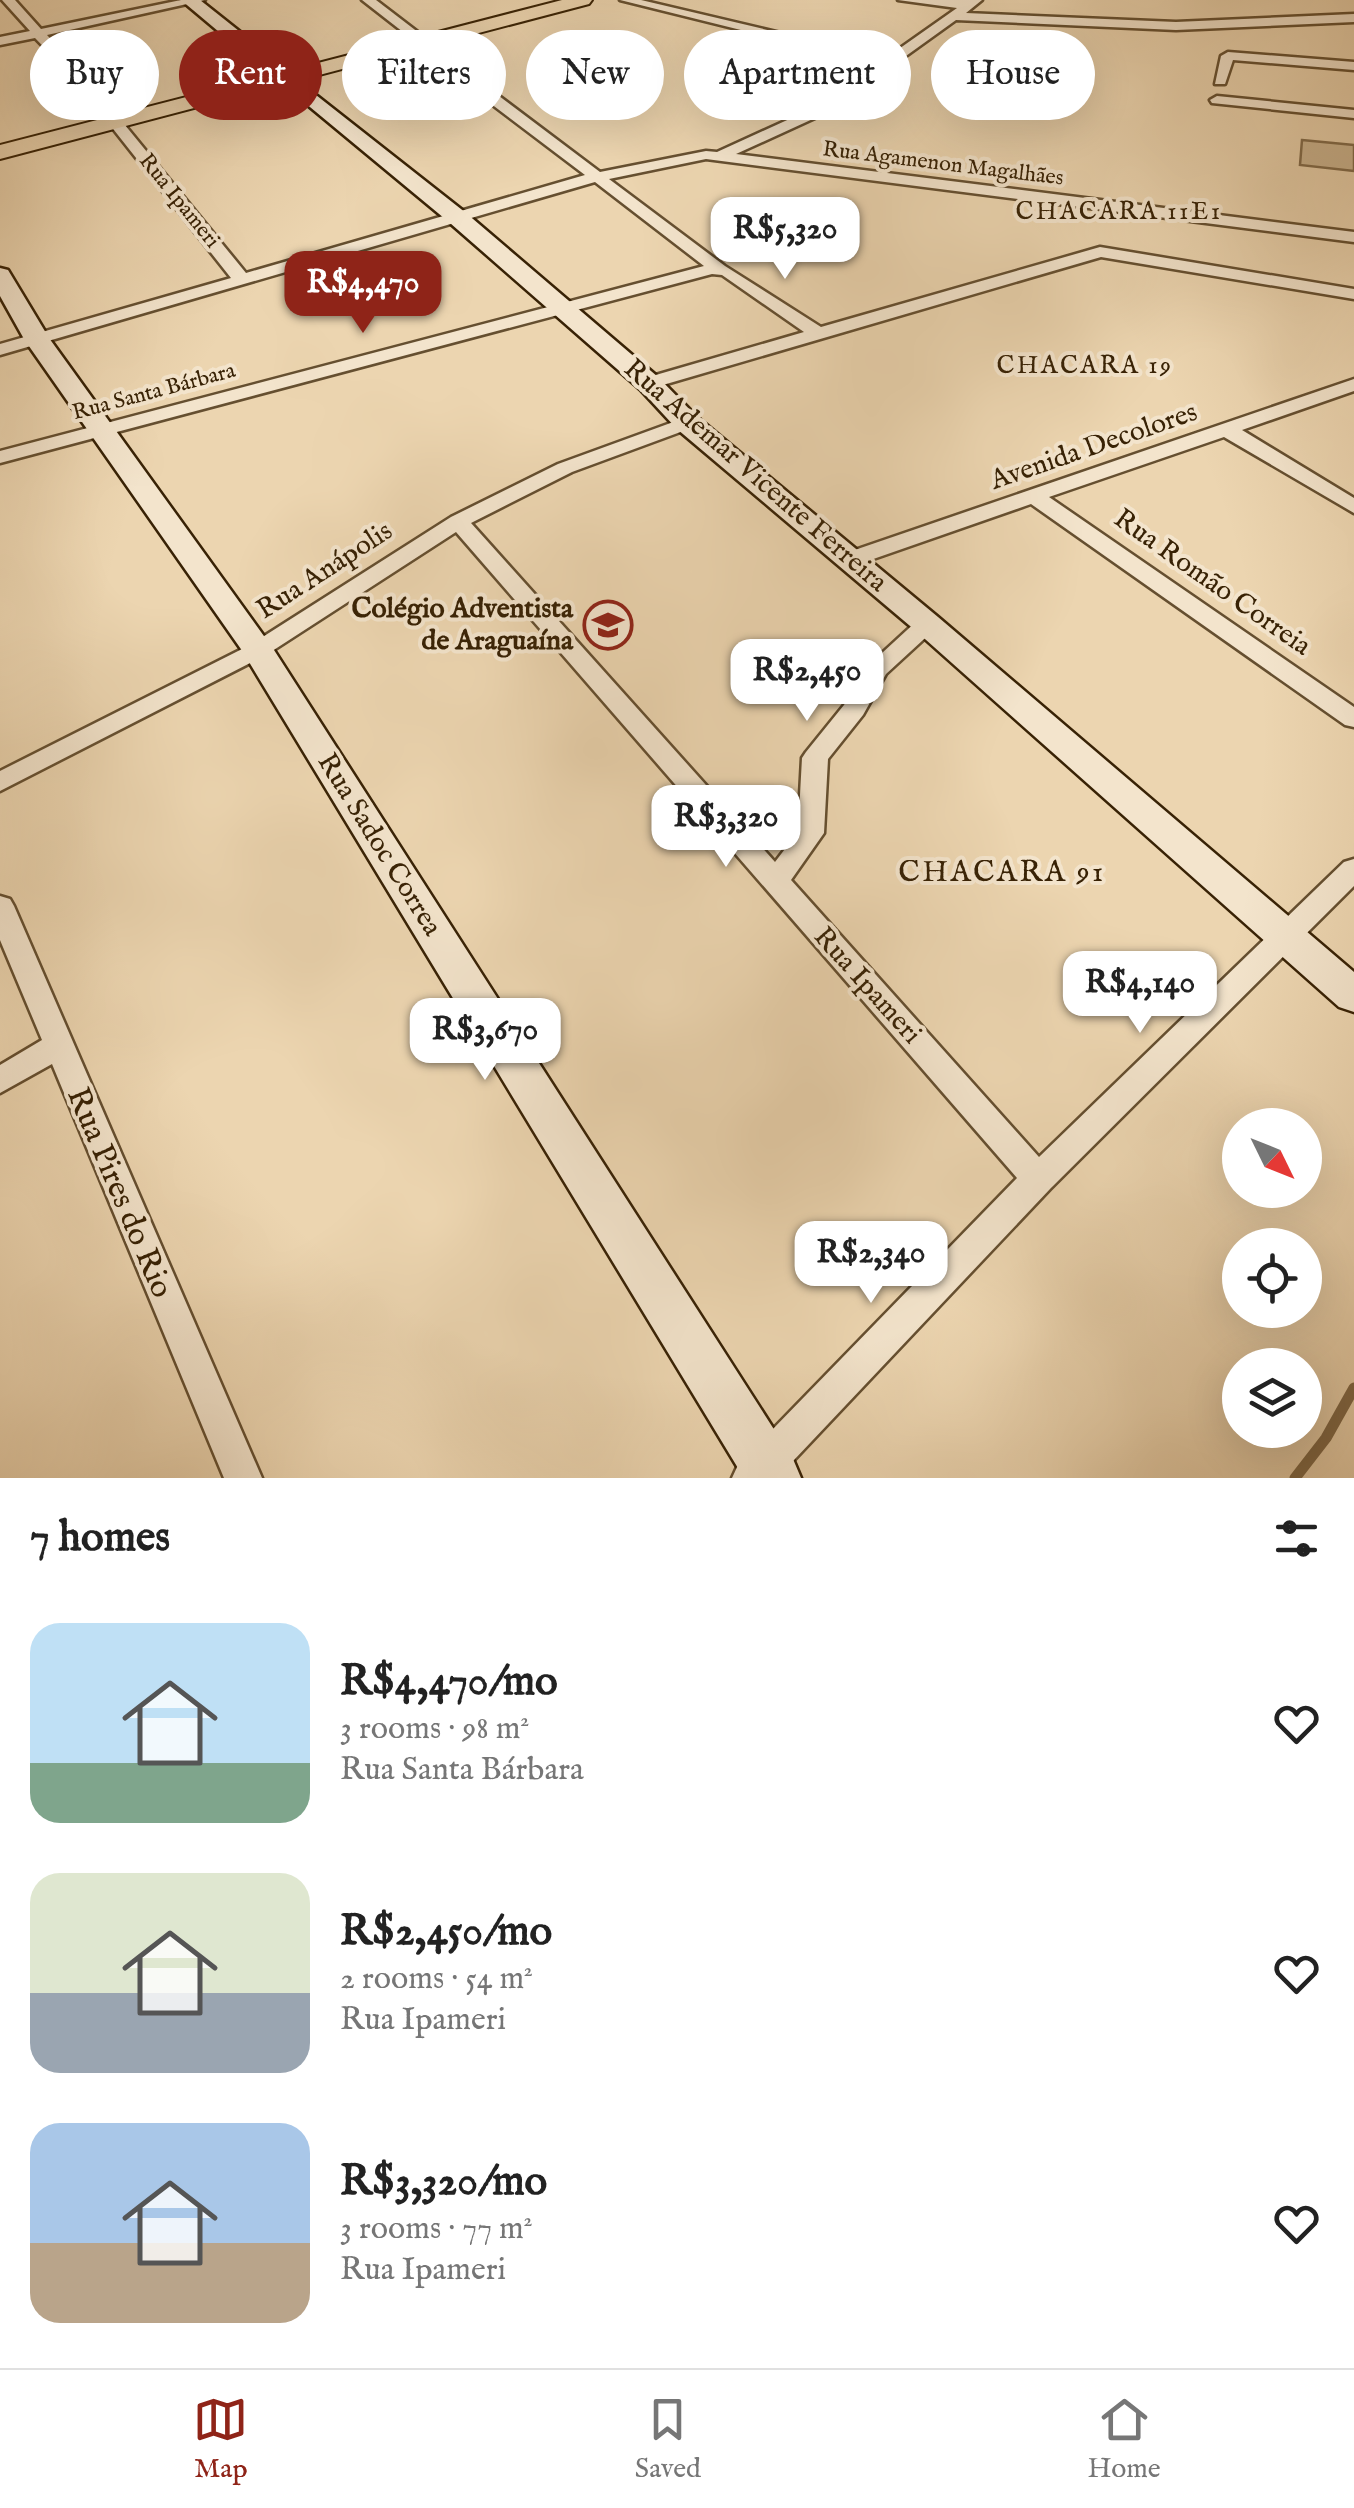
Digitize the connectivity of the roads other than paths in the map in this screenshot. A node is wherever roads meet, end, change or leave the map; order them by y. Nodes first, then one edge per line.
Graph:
1 (8, 0) edge
2 (368, 0) edge
3 (549, 0) edge
4 (583, 0) edge
5 (626, 0) edge
6 (904, 0) edge
7 (193, 1) edge
8 (972, 3) edge
9 (953, 16) junction
10 (1354, 18) edge
11 (33, 30) edge
12 (55, 30) edge
13 (228, 30) edge
14 (406, 30) edge
15 (452, 30) edge
16 (460, 30) edge
17 (753, 30) edge
18 (30, 35) edge
19 (0, 41) edge
20 (911, 46) edge
21 (1354, 66) edge
22 (1220, 81) dead end
23 (1216, 100) dead end
24 (506, 105) edge
25 (322, 107) edge
26 (1354, 114) edge
27 (89, 120) edge
28 (99, 120) edge
29 (114, 120) edge
30 (797, 120) edge
31 (0, 136) edge
32 (0, 152) edge
33 (714, 155) junction
34 (600, 176) junction
35 (458, 218) junction
36 (1105, 229) junction
37 (1354, 237) edge
38 (723, 270) junction
39 (0, 275) edge
40 (242, 280) junction
41 (1354, 294) edge
42 (563, 308) junction
43 (816, 333) junction
44 (37, 339) junction
45 (0, 350) edge
46 (649, 383) junction
47 (1354, 386) edge
48 (688, 422) junction
49 (101, 429) junction
50 (1227, 430) junction
51 (0, 457) edge
52 (1035, 497) junction
53 (1354, 507) edge
54 (458, 522) junction
55 (851, 559) junction
56 (927, 624) junction
57 (258, 650) junction
58 (1354, 719) edge
59 (0, 782) edge
60 (1354, 870) edge
61 (775, 882) junction
62 (0, 906) edge
63 (1285, 936) junction
64 (1354, 996) edge
65 (57, 1046) junction
66 (0, 1080) edge
67 (1038, 1179) junction
68 (763, 1473) edge
69 (243, 1478) edge

1 - 11 street, Rua Ipameri
2 - 14 street
3 - 15 main road
4 - 16 main road
5 - 17 street
6 - 8 street
7 - 12 street
7 - 13 street, Rua Ademar Vicente Ferreira
8 - 9 street
9 - 10 street
9 - 20 street
18 - 19 street
21 - 22 street
23 - 26 street
24 - 34 street
25 - 35 street, Rua Ademar Vicente Ferreira
27 - 31 main road
28 - 32 main road
29 - 40 street, Rua Ipameri
30 - 33 street
33 - 34 street
33 - 36 street, Rua Agamenon Magalhães
34 - 35 street
34 - 38 street
35 - 40 street
35 - 42 street, Rua Ademar Vicente Ferreira
36 - 37 street, Rua Agamenon Magalhães
36 - 41 street
36 - 43 street
38 - 42 street, Rua Santa Bárbara
38 - 43 street
39 - 44 street, Rua Sadoc Correa
40 - 44 street
42 - 46 street, Rua Ademar Vicente Ferreira
42 - 49 street, Rua Santa Bárbara
43 - 46 street
44 - 45 street
44 - 49 street, Rua Sadoc Correa
46 - 48 street, Rua Ademar Vicente Ferreira
47 - 50 street, Avenida Decolores
48 - 54 street, Rua Anápolis
48 - 55 street, Rua Ademar Vicente Ferreira
49 - 51 street, Rua Santa Bárbara
49 - 57 street, Rua Sadoc Correa
50 - 52 street, Avenida Decolores
50 - 53 street
52 - 55 street, Avenida Decolores
52 - 58 street, Rua Romão Correia
54 - 57 street, Rua Anápolis
54 - 61 street, Rua Ipameri
55 - 56 street, Rua Ademar Vicente Ferreira
56 - 61 street
56 - 63 street, Rua Ademar Vicente Ferreira
57 - 59 street, Rua Anápolis
57 - 68 street, Rua Sadoc Correa
60 - 63 street
61 - 67 street, Rua Ipameri
62 - 65 street, Rua Pires do Rio
63 - 64 street, Rua Ademar Vicente Ferreira
63 - 67 street
65 - 66 street
65 - 69 street, Rua Pires do Rio
67 - 68 street

